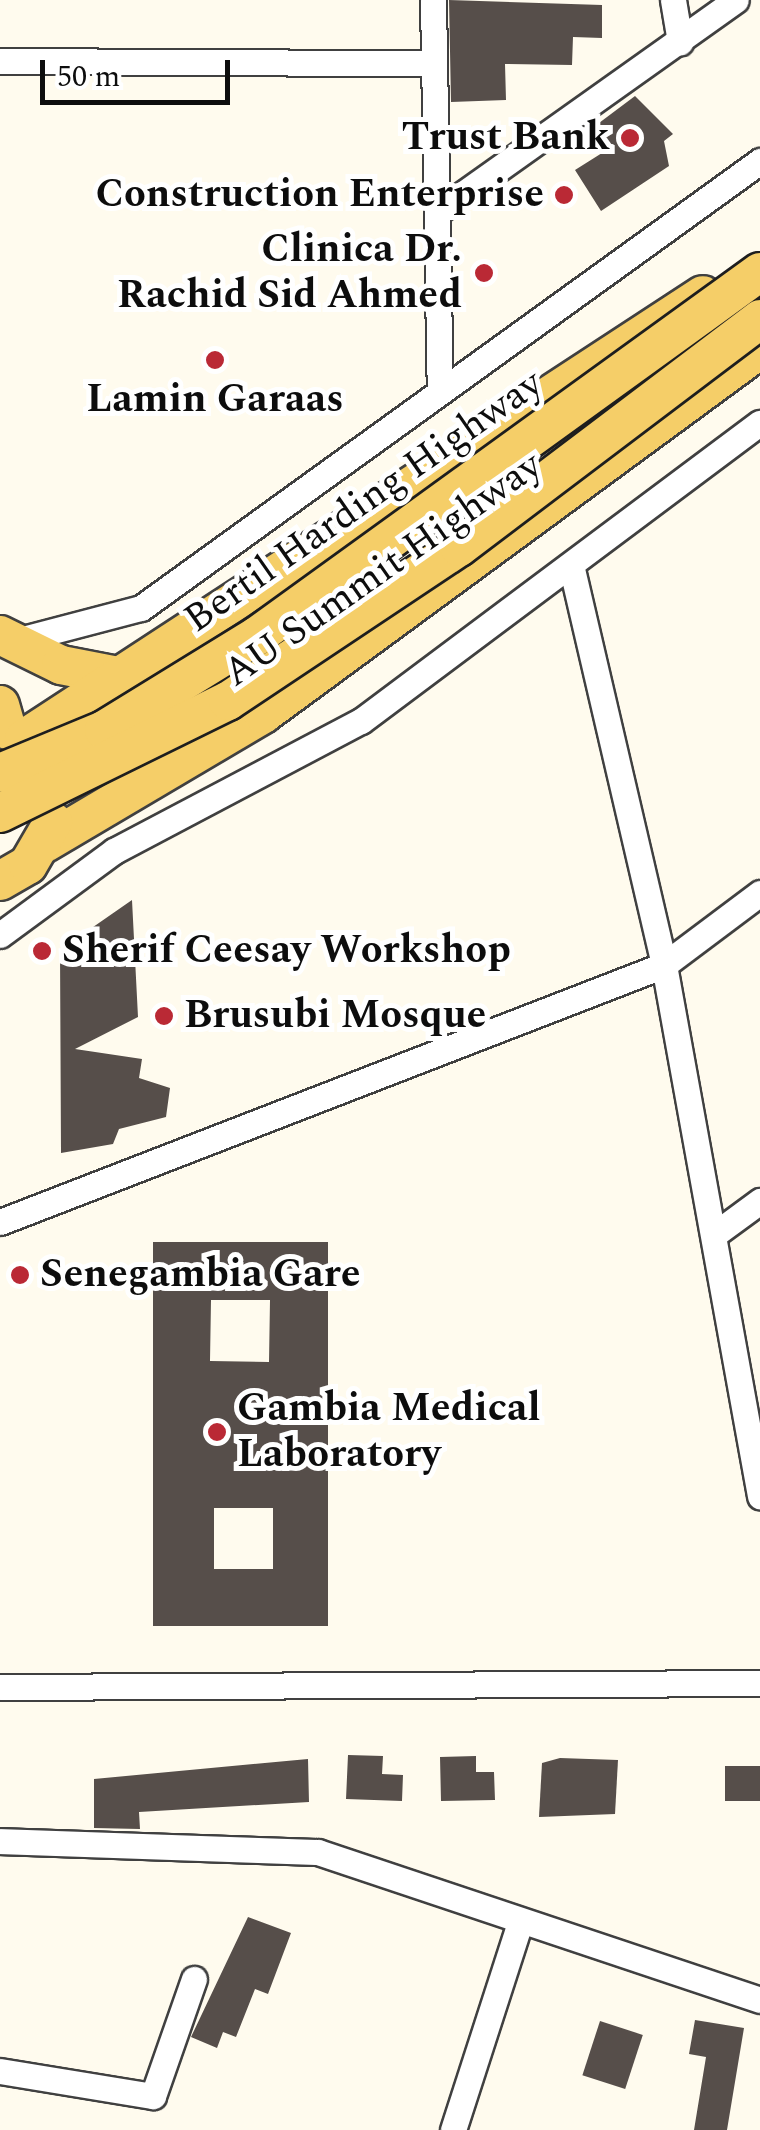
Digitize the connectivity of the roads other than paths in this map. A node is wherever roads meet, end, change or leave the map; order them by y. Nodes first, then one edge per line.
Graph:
1 (433, 0) edge
2 (672, 0) edge
3 (736, 0) edge
4 (680, 42) junction
5 (0, 61) edge
6 (434, 63) junction
7 (760, 161) edge
8 (440, 211) junction
9 (760, 259) edge
10 (760, 272) edge
11 (760, 319) edge
12 (760, 349) edge
13 (440, 384) junction
14 (760, 424) edge
15 (572, 569) junction
16 (5, 638) edge
17 (122, 677) junction
18 (8, 725) edge
19 (0, 773) edge
20 (0, 813) edge
21 (45, 843) junction
22 (2, 892) edge
23 (760, 893) edge
24 (0, 935) edge
25 (664, 964) junction
26 (760, 1201) edge
27 (0, 1222) edge
28 (715, 1234) junction
29 (760, 1496) edge
30 (760, 1683) edge
31 (0, 1687) edge
32 (0, 1841) edge
33 (520, 1926) junction
34 (194, 1979) dead end
35 (760, 2000) edge
36 (0, 2071) edge
37 (453, 2130) edge

1 - 6 street
2 - 4 street
3 - 4 street
4 - 8 street
5 - 6 street
6 - 8 street
7 - 13 street
8 - 13 street
9 - 17 main road, AU Summit Highway
10 - 19 main road, Bertil Harding Highway, bridge
11 - 20 main road, bridge
12 - 21 main road, AU Summit Highway
13 - 16 street
14 - 15 street
15 - 24 street
15 - 25 street
16 - 17 main road
17 - 18 main road, AU Summit Highway
18 - 21 main road
21 - 22 main road, AU Summit Highway
23 - 25 street
25 - 27 street
25 - 28 street
26 - 28 street
28 - 29 street
30 - 31 street
32 - 33 street
33 - 35 street
33 - 37 street
34 - 36 street

